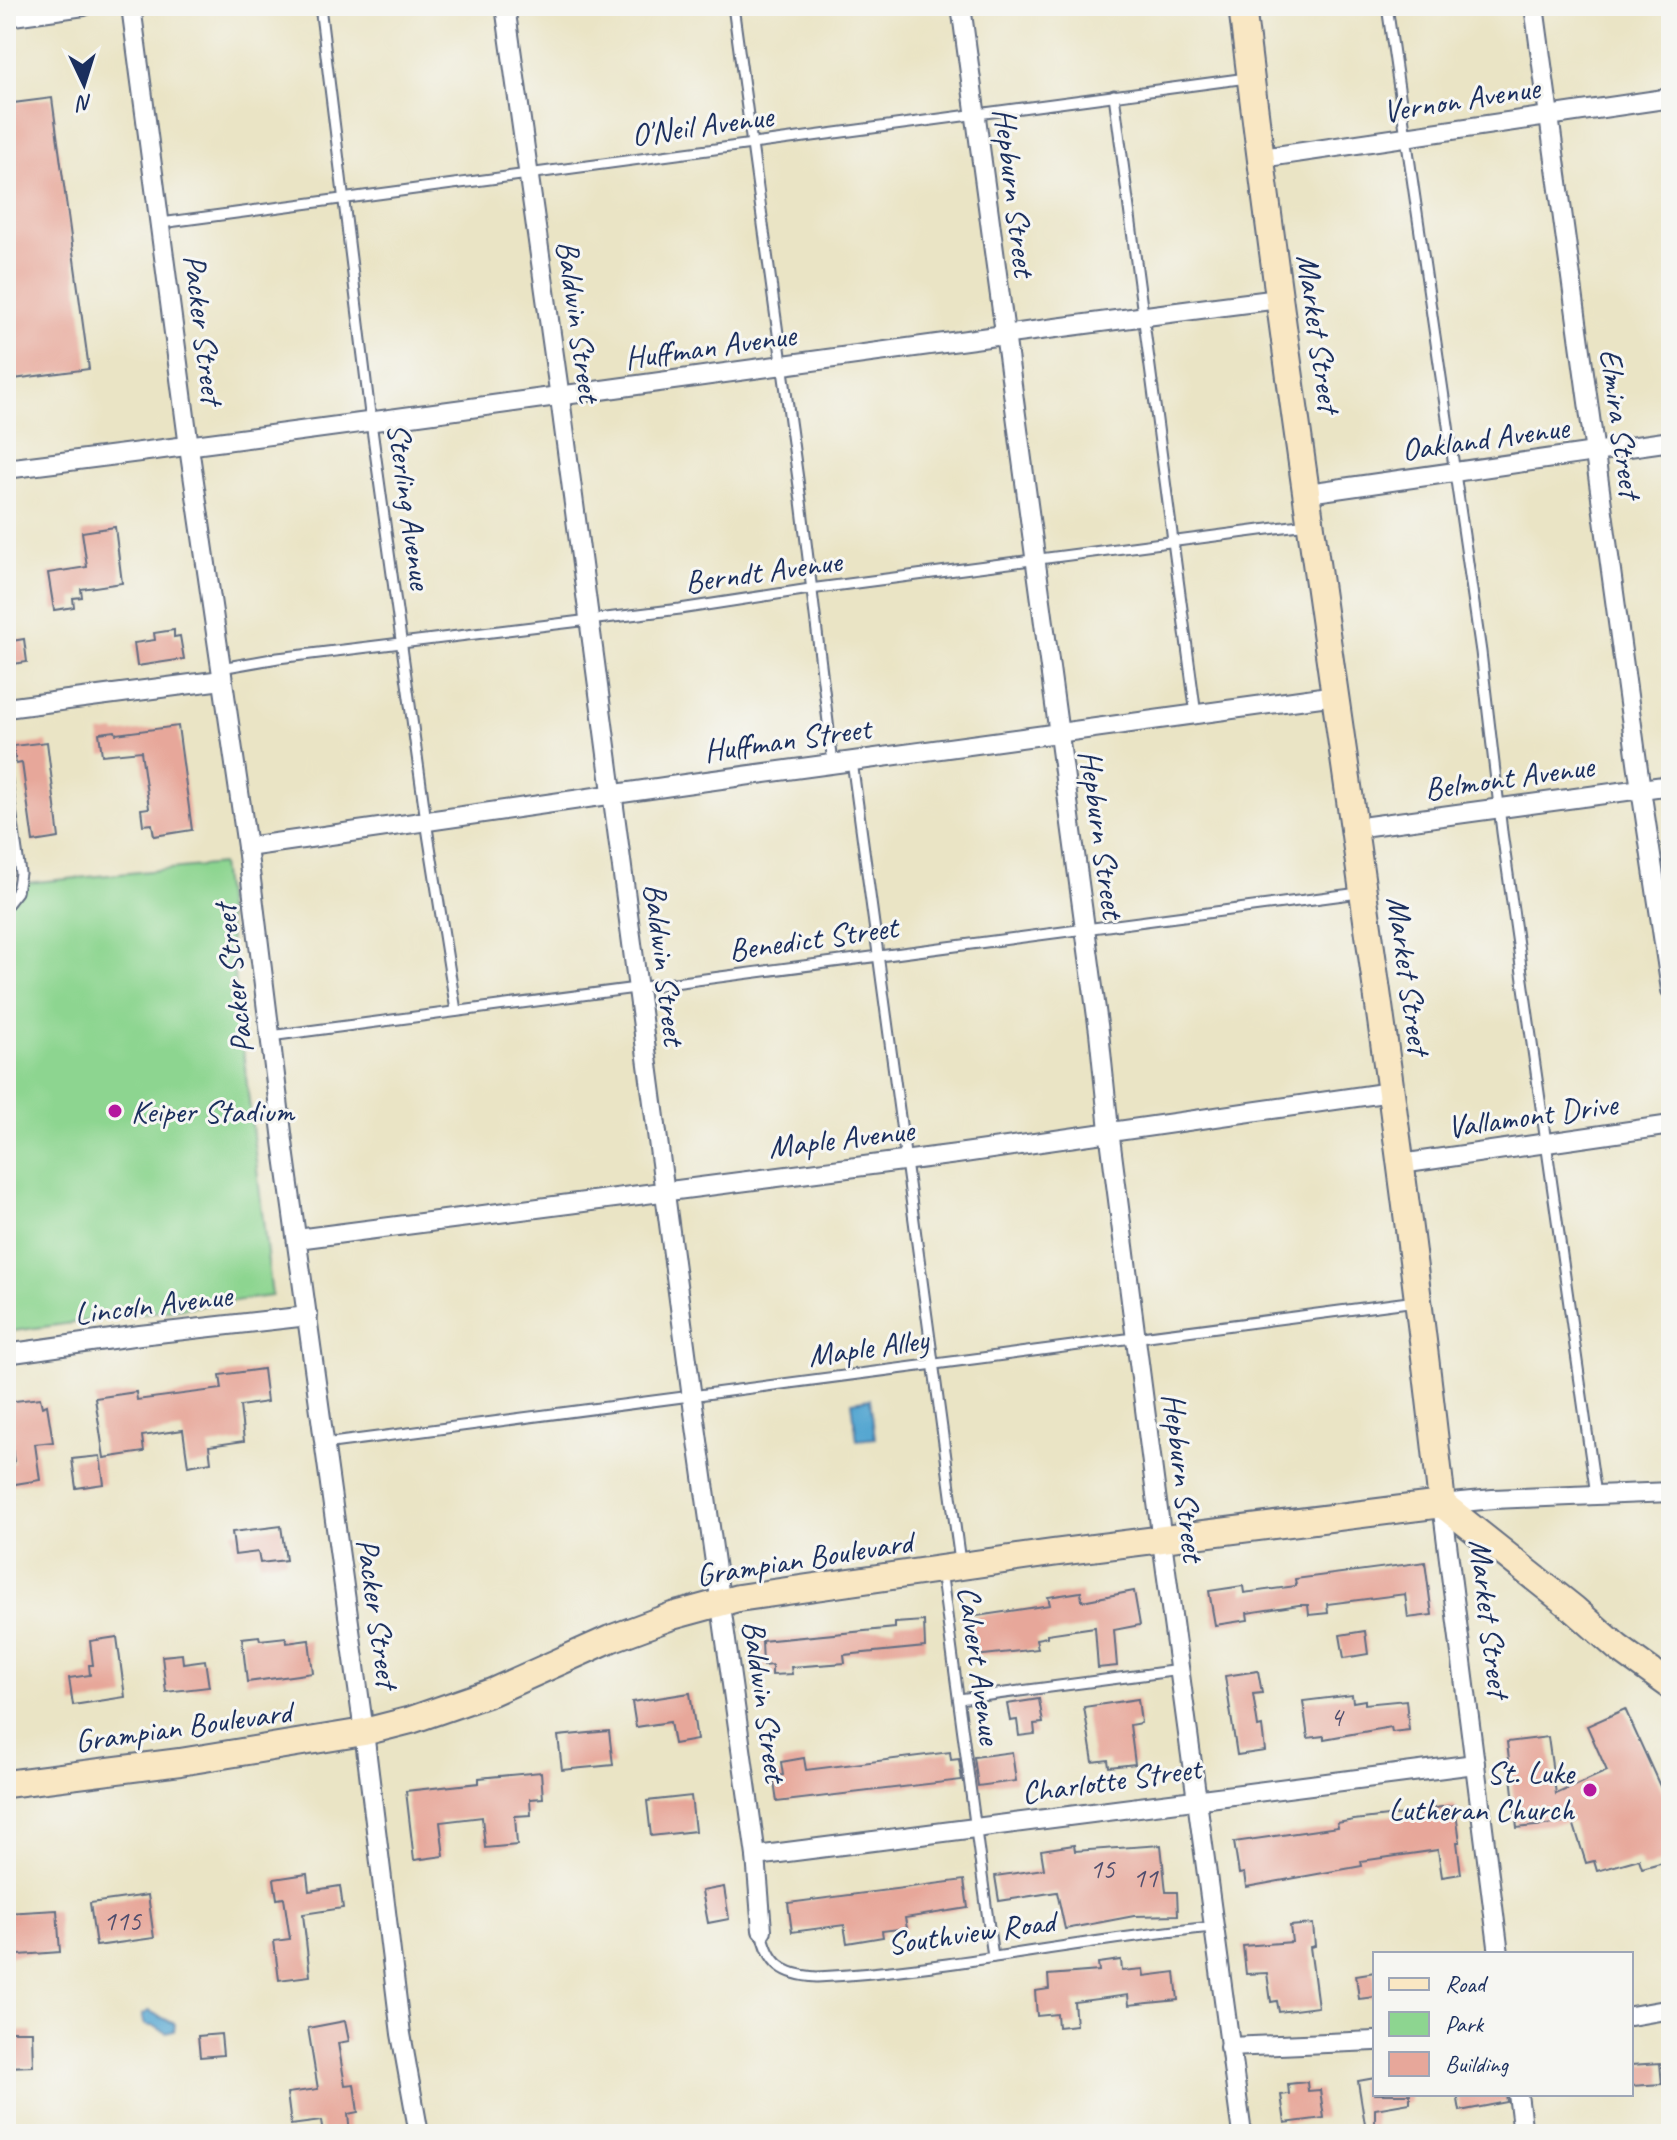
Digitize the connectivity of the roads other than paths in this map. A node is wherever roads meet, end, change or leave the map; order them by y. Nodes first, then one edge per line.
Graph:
1 (84, 6) edge
2 (131, 6) edge
3 (320, 6) edge
4 (505, 6) edge
5 (733, 6) edge
6 (961, 6) edge
7 (1242, 6) edge
8 (1387, 6) edge
9 (1534, 6) edge
10 (6, 17) edge
11 (1250, 77) junction
12 (1114, 95) junction
13 (1671, 98) edge
14 (975, 114) junction
15 (1548, 116) junction
16 (1406, 138) junction
17 (752, 143) junction
18 (1261, 158) junction
19 (528, 172) junction
20 (344, 200) junction
21 (161, 223) junction
22 (1279, 299) junction
23 (1144, 316) junction
24 (1004, 336) junction
25 (781, 365) junction
26 (560, 398) junction
27 (371, 422) junction
28 (1671, 441) edge
29 (189, 447) junction
30 (1594, 453) junction
31 (6, 469) edge
32 (1454, 473) junction
33 (1308, 493) junction
34 (1312, 523) junction
35 (1173, 541) junction
36 (1034, 558) junction
37 (810, 589) junction
38 (589, 620) junction
39 (403, 645) junction
40 (221, 674) junction
41 (1336, 695) junction
42 (6, 708) edge
43 (1196, 715) junction
44 (1057, 732) junction
45 (842, 762) junction
46 (6, 774) edge
47 (1671, 785) edge
48 (1641, 789) junction
49 (613, 795) junction
50 (1499, 809) junction
51 (426, 821) junction
52 (1354, 828) junction
53 (247, 847) junction
54 (1363, 892) junction
55 (6, 906) edge
56 (1085, 930) junction
57 (880, 956) junction
58 (638, 988) junction
59 (1671, 990) edge
60 (456, 1011) junction
61 (270, 1036) junction
62 (1391, 1092) junction
63 (1671, 1125) edge
64 (1109, 1130) junction
65 (1548, 1143) junction
66 (906, 1160) junction
67 (1401, 1164) junction
68 (664, 1190) junction
69 (297, 1239) junction
70 (1419, 1301) junction
71 (308, 1316) junction
72 (1137, 1337) junction
73 (6, 1354) edge
74 (932, 1364) junction
75 (692, 1398) junction
76 (324, 1444) junction
77 (1671, 1492) edge
78 (1596, 1495) junction
79 (1442, 1504) junction
80 (1162, 1541) junction
81 (951, 1569) junction
82 (721, 1602) junction
83 (1180, 1670) junction
84 (1671, 1686) edge
85 (959, 1699) junction
86 (364, 1732) junction
87 (1475, 1764) junction
88 (6, 1784) edge
89 (1197, 1798) junction
90 (977, 1829) junction
91 (756, 1856) junction
92 (1213, 1927) junction
93 (762, 1930) joint
94 (1499, 1952) edge
95 (993, 1957) junction
96 (1671, 2009) edge
97 (1633, 2016) edge
98 (1373, 2041) edge
99 (1229, 2047) junction
100 (1518, 2096) edge
101 (419, 2134) edge
102 (1242, 2134) edge
103 (1523, 2134) edge

1 - 10 street
2 - 21 street, Packer Street
3 - 20 lane, Sterling Avenue
4 - 19 street, Baldwin Street
5 - 17 lane, Calvert Avenue
6 - 14 street, Hepburn Street
7 - 11 main road, Market Street
8 - 16 lane
9 - 15 street, Elmira Street
11 - 12 lane, O'Neil Avenue
11 - 18 main road, Market Street
12 - 14 lane, O'Neil Avenue
12 - 23 lane
13 - 15 street, Vernon Avenue
14 - 17 lane, O'Neil Avenue
14 - 24 street, Hepburn Street
15 - 16 street, Vernon Avenue
15 - 30 street, Elmira Street
16 - 18 street, Vernon Avenue
16 - 32 lane
17 - 19 lane, O'Neil Avenue
17 - 25 lane, Calvert Avenue
18 - 22 main road, Market Street
19 - 20 lane, O'Neil Avenue
19 - 26 street, Baldwin Street
20 - 21 lane, O'Neil Avenue
20 - 27 lane, Sterling Avenue
21 - 29 street, Packer Street
22 - 23 street, Huffman Avenue
22 - 33 main road, Market Street
23 - 24 street, Huffman Avenue
23 - 35 lane
24 - 25 street, Huffman Avenue
24 - 36 street, Hepburn Street
25 - 26 street, Huffman Avenue
25 - 37 lane, Calvert Avenue
26 - 27 street, Huffman Avenue
26 - 38 street, Baldwin Street
27 - 29 street, Huffman Avenue
27 - 39 lane, Sterling Avenue
28 - 30 street, Oakland Avenue
29 - 31 street, Huffman Avenue
29 - 40 street, Packer Street
30 - 32 street, Oakland Avenue
30 - 48 street, Elmira Street
32 - 33 street, Oakland Avenue
32 - 50 lane
33 - 34 main road, Market Street
34 - 35 lane, Berndt Avenue
34 - 41 main road, Market Street
35 - 36 lane, Berndt Avenue
35 - 43 lane
36 - 37 lane, Berndt Avenue
36 - 44 street, Hepburn Street
37 - 38 lane, Berndt Avenue
37 - 45 lane, Calvert Avenue
38 - 39 lane, Berndt Avenue
38 - 49 street, Baldwin Street
39 - 40 lane, Berndt Avenue
39 - 51 lane, Sterling Avenue
40 - 42 street
40 - 53 street, Packer Street
41 - 43 street, Huffman Street
41 - 52 main road, Market Street
43 - 44 street, Huffman Street
44 - 45 street, Huffman Street
44 - 56 street, Hepburn Street
45 - 49 street, Huffman Street
45 - 57 lane, Calvert Avenue
46 - 55 lane
47 - 48 street, Belmont Avenue
48 - 50 street, Belmont Avenue
48 - 59 street, Elmira Street
49 - 51 street, Huffman Street
49 - 58 street, Baldwin Street
50 - 52 street, Belmont Avenue
50 - 65 lane
51 - 53 street, Huffman Street
51 - 60 lane, Sterling Avenue
52 - 54 main road, Market Street
53 - 61 street, Packer Street
54 - 56 lane, Benedict Street
54 - 62 main road, Market Street
56 - 57 lane, Benedict Street
56 - 64 street, Hepburn Street
57 - 58 lane, Benedict Street
57 - 66 lane, Calvert Avenue
58 - 60 lane, Benedict Street
58 - 68 street, Baldwin Street
60 - 61 lane, Benedict Street
61 - 69 street, Packer Street
62 - 64 street, Maple Avenue
62 - 67 main road, Market Street
63 - 65 street, Vallamont Drive
64 - 66 street, Maple Avenue
64 - 72 street, Hepburn Street
65 - 67 street, Vallamont Drive
65 - 78 lane
66 - 68 street, Maple Avenue
66 - 74 lane, Calvert Avenue
67 - 70 main road, Market Street
68 - 69 street, Maple Avenue
68 - 75 street, Baldwin Street
69 - 71 street, Packer Street
70 - 72 lane, Maple Alley
70 - 79 main road, Market Street
71 - 73 street, Lincoln Avenue
71 - 76 street, Packer Street
72 - 74 lane, Maple Alley
72 - 80 street, Hepburn Street
74 - 75 lane, Maple Alley
74 - 81 lane, Calvert Avenue
75 - 76 lane, Maple Alley
75 - 82 street, Baldwin Street
76 - 86 street, Packer Street
77 - 78 street
78 - 79 street
79 - 80 main road, Grampian Boulevard
79 - 84 main road
79 - 87 street, Market Street
80 - 81 main road, Grampian Boulevard
80 - 83 street, Hepburn Street
81 - 82 main road, Grampian Boulevard
81 - 85 lane, Calvert Avenue
82 - 86 main road, Grampian Boulevard
82 - 91 street, Baldwin Street
83 - 85 lane
83 - 89 street, Hepburn Street
85 - 90 lane, Calvert Avenue
86 - 88 main road, Grampian Boulevard
86 - 101 street, Packer Street
87 - 89 street, Charlotte Street
87 - 94 street, Market Street
89 - 90 street, Charlotte Street
89 - 92 street, Hepburn Street
90 - 91 street, Charlotte Street
90 - 95 lane, Calvert Avenue
91 - 93 street, Baldwin Street
92 - 95 lane, Southview Road
92 - 99 street, Hepburn Street
93 - 95 lane, Southview Road
96 - 97 street
98 - 99 street
99 - 102 street, Hepburn Street
100 - 103 street

